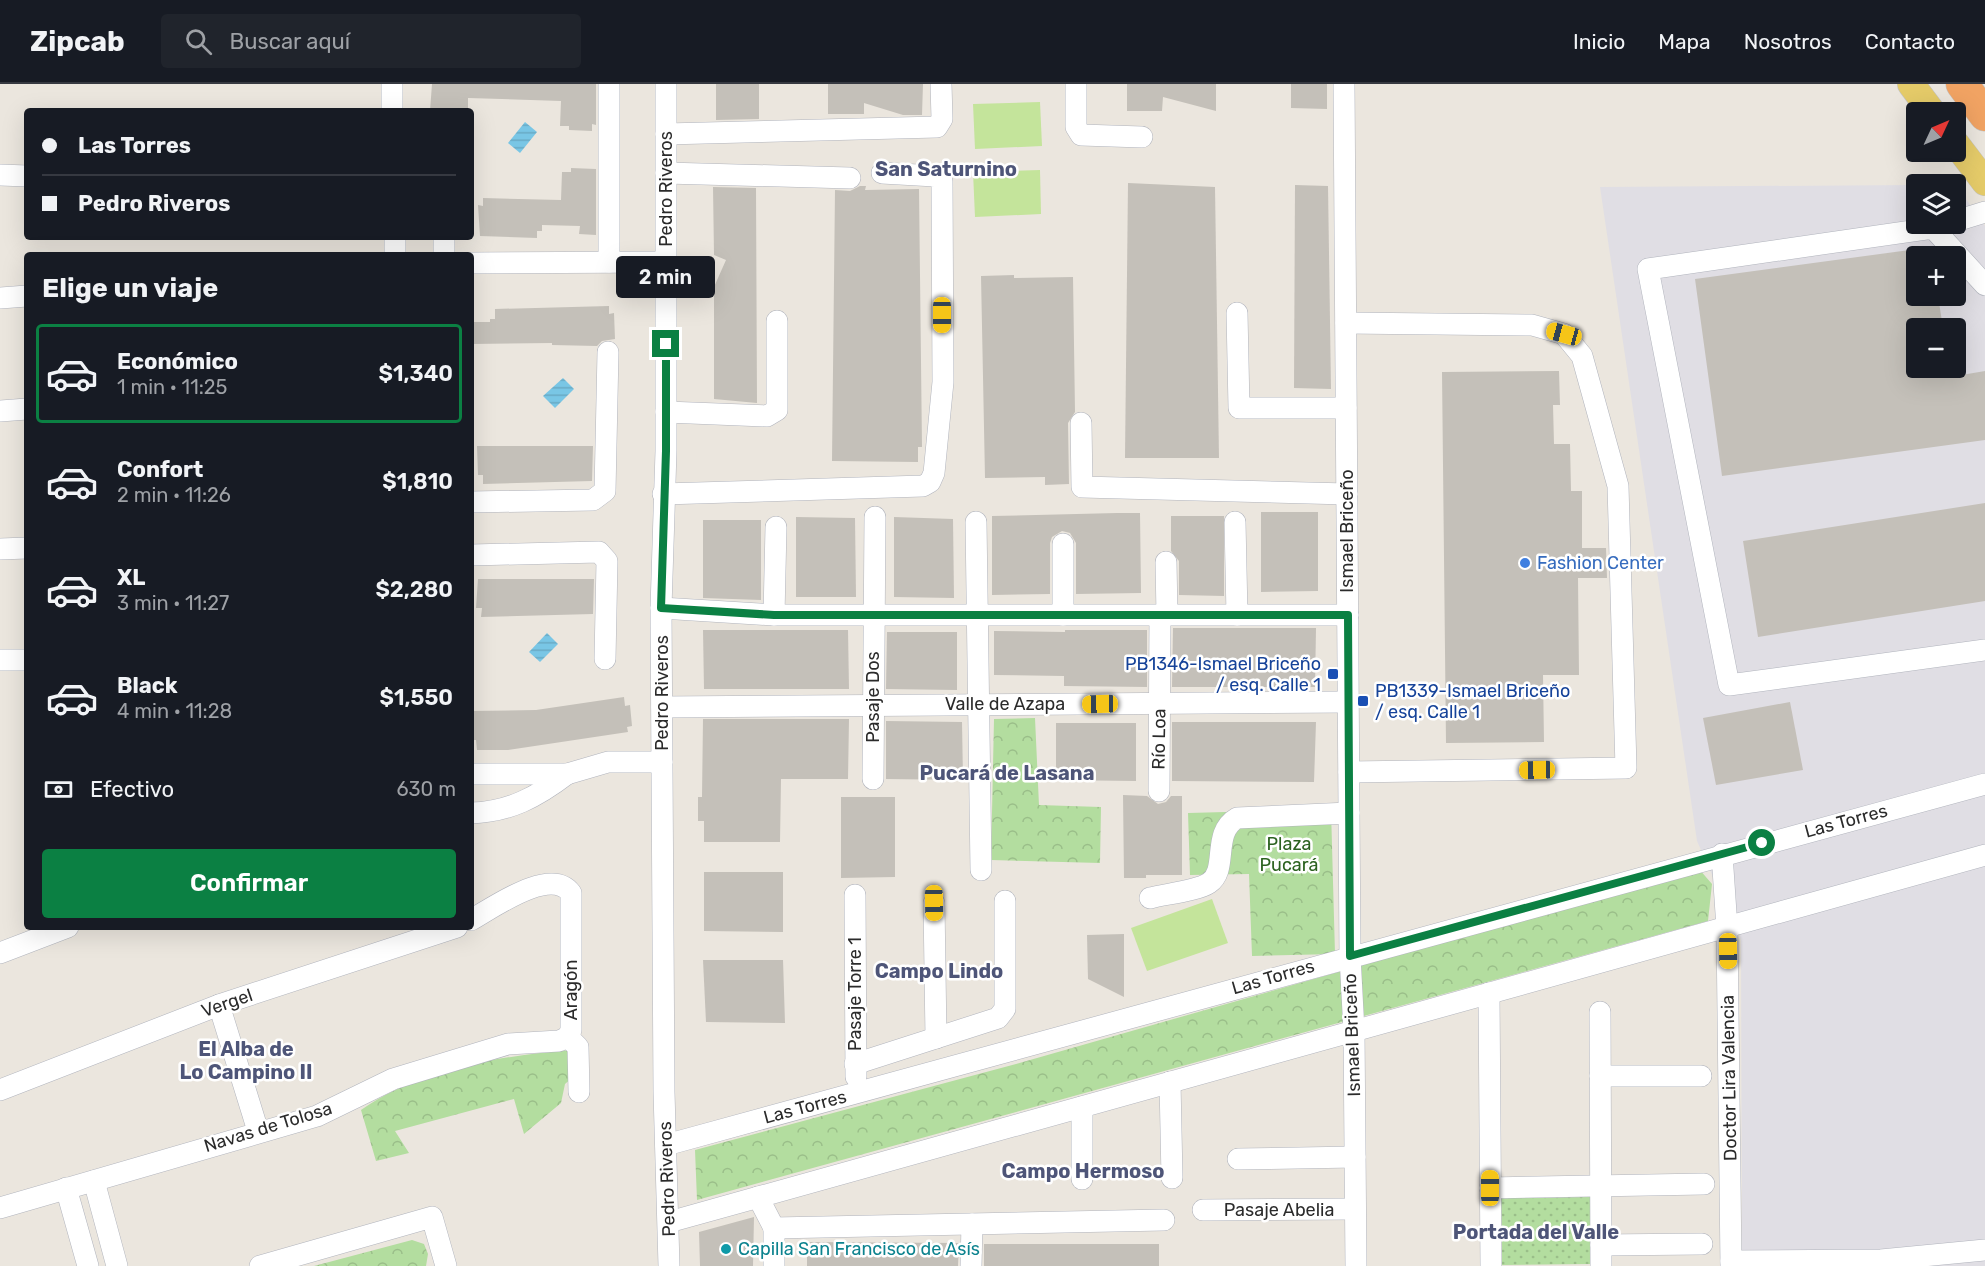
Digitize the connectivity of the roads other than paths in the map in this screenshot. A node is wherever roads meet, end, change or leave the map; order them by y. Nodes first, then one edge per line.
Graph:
1 (392, 84) edge
2 (609, 84) edge
3 (666, 84) edge
4 (941, 84) edge
5 (1076, 84) edge
6 (1344, 84) edge
7 (1911, 84) edge
8 (1962, 84) edge
9 (1924, 102) edge
10 (392, 108) edge
11 (1985, 115) edge
12 (666, 134) junction
13 (1142, 137) dead end
14 (1966, 157) edge
15 (666, 173) junction
16 (882, 173) dead end
17 (0, 175) edge
18 (24, 176) edge
19 (850, 178) dead end
20 (1985, 182) edge
21 (1985, 212) edge
22 (1966, 217) edge
23 (1906, 231) edge
24 (1946, 234) edge
25 (609, 262) junction
26 (665, 262) junction
27 (474, 263) edge
28 (1985, 285) edge
29 (24, 296) edge
30 (0, 298) edge
31 (1237, 314) dead end
32 (777, 321) dead end
33 (1346, 323) junction
34 (608, 352) dead end
35 (1347, 408) junction
36 (24, 409) edge
37 (0, 411) edge
38 (666, 412) junction
39 (1081, 423) dead end
40 (663, 494) junction
41 (1347, 494) junction
42 (474, 502) edge
43 (875, 517) dead end
44 (976, 522) dead end
45 (1235, 522) dead end
46 (776, 526) dead end
47 (1063, 544) dead end
48 (24, 548) edge
49 (0, 549) edge
50 (474, 555) edge
51 (1166, 562) dead end
52 (661, 608) junction
53 (774, 615) junction
54 (874, 615) junction
55 (978, 615) junction
56 (1063, 615) junction
57 (1164, 615) junction
58 (1237, 615) junction
59 (1348, 615) junction
60 (1985, 650) edge
61 (605, 659) dead end
62 (0, 660) edge
63 (24, 660) edge
64 (1348, 702) junction
65 (1160, 703) junction
66 (874, 704) junction
67 (979, 704) junction
68 (662, 707) junction
69 (662, 762) junction
70 (1349, 772) junction
71 (474, 774) edge
72 (567, 774) junction
73 (873, 779) dead end
74 (1985, 784) edge
75 (1159, 791) dead end
76 (474, 813) edge
77 (1349, 813) junction
78 (1722, 854) junction
79 (1985, 855) edge
80 (981, 870) dead end
81 (855, 895) dead end
82 (1150, 898) dead end
83 (1005, 901) dead end
84 (934, 903) dead end
85 (474, 918) edge
86 (1727, 928) junction
87 (60, 930) edge
88 (448, 930) edge
89 (0, 953) edge
90 (1350, 956) junction
91 (1490, 993) junction
92 (219, 1005) junction
93 (1600, 1012) dead end
94 (1354, 1031) junction
95 (568, 1036) junction
96 (936, 1038) junction
97 (855, 1064) junction
98 (1600, 1076) junction
99 (1701, 1077) dead end
100 (1170, 1082) junction
101 (0, 1090) edge
102 (579, 1092) dead end
103 (856, 1093) junction
104 (1082, 1107) junction
105 (258, 1131) junction
106 (666, 1145) junction
107 (1355, 1157) junction
108 (1238, 1159) dead end
109 (1172, 1178) dead end
110 (1082, 1179) dead end
111 (94, 1181) junction
112 (1704, 1184) dead end
113 (1601, 1186) junction
114 (66, 1188) junction
115 (1490, 1188) junction
116 (758, 1197) junction
117 (0, 1208) edge
118 (1355, 1209) junction
119 (1203, 1210) dead end
120 (1164, 1220) dead end
121 (669, 1222) junction
122 (972, 1224) junction
123 (774, 1228) junction
124 (1702, 1244) dead end
125 (1985, 1250) edge
126 (1601, 1256) edge
127 (1731, 1264) edge
128 (88, 1266) edge
129 (117, 1266) edge
130 (260, 1266) edge
131 (446, 1266) edge
132 (669, 1266) edge
133 (774, 1266) edge
134 (971, 1266) edge
135 (1356, 1266) edge
136 (1491, 1266) edge

1 - 10 street
2 - 25 street
3 - 12 street, Pedro Riveros
4 - 12 street
5 - 13 street
6 - 33 street, Ismael Briceño
7 - 9 main road
8 - 11 highway
12 - 15 street, Pedro Riveros
14 - 20 main road
15 - 19 street
15 - 26 street, Pedro Riveros
16 - 40 street
17 - 18 street
21 - 22 street
23 - 60 street
24 - 28 street
25 - 26 street
25 - 27 street
26 - 38 street, Pedro Riveros
29 - 30 street
31 - 35 street
32 - 38 street
33 - 35 street, Ismael Briceño
33 - 70 street
34 - 42 street
35 - 41 street, Ismael Briceño
36 - 37 street
38 - 40 street, Pedro Riveros
39 - 41 street
40 - 52 street, Pedro Riveros
41 - 59 street, Ismael Briceño
43 - 54 street, Pasaje Dos
44 - 55 street
45 - 58 street
46 - 53 street
47 - 56 street
48 - 49 street
50 - 61 street
51 - 57 street, Río Loa
52 - 53 street
52 - 68 street, Pedro Riveros
53 - 54 street
54 - 55 street
54 - 66 street, Pasaje Dos
55 - 56 street
55 - 67 street
56 - 57 street
57 - 58 street
57 - 65 street, Río Loa
58 - 59 street
59 - 64 street, Ismael Briceño
62 - 63 street
64 - 65 street, Valle de Azapa
64 - 70 street, Ismael Briceño
65 - 67 street, Valle de Azapa
65 - 75 street, Río Loa
66 - 67 street, Valle de Azapa
66 - 68 street, Valle de Azapa
66 - 73 street, Pasaje Dos
67 - 80 street
68 - 69 street, Pedro Riveros
69 - 72 street
69 - 106 street, Pedro Riveros
70 - 77 street, Ismael Briceño
71 - 72 street
72 - 76 street
74 - 78 street, Las Torres
77 - 82 street
77 - 90 street, Ismael Briceño
78 - 86 street, Doctor Lira Valencia
78 - 90 street, Las Torres
79 - 86 street
81 - 97 street, Pasaje Torre 1
83 - 96 street
84 - 96 street
85 - 95 street, Aragón
86 - 91 street
86 - 127 street, Doctor Lira Valencia
87 - 89 street
88 - 92 street, Vergel
90 - 94 street, Ismael Briceño
90 - 103 street, Las Torres
91 - 94 street
91 - 115 street
92 - 101 street, Vergel
92 - 105 street
93 - 98 street
94 - 100 street
94 - 107 street, Ismael Briceño
95 - 102 street, Aragón
95 - 105 street, Navas de Tolosa
96 - 97 street
97 - 103 street, Pasaje Torre 1
98 - 99 street
98 - 113 street
100 - 104 street
100 - 109 street
103 - 106 street, Las Torres
104 - 110 street
104 - 116 street
105 - 111 street, Navas de Tolosa
106 - 121 street, Pedro Riveros
107 - 108 street
107 - 118 street, Ismael Briceño
111 - 114 street, Navas de Tolosa
111 - 129 street
112 - 113 street
113 - 115 street
113 - 126 street
114 - 117 street, Navas de Tolosa
114 - 128 street
115 - 136 street
116 - 121 street
116 - 123 street
118 - 119 street, Pasaje Abelia
118 - 135 street, Ismael Briceño
120 - 122 street
121 - 132 street, Pedro Riveros
122 - 123 street
122 - 134 street
123 - 133 street
124 - 126 street
125 - 127 street
130 - 131 street

